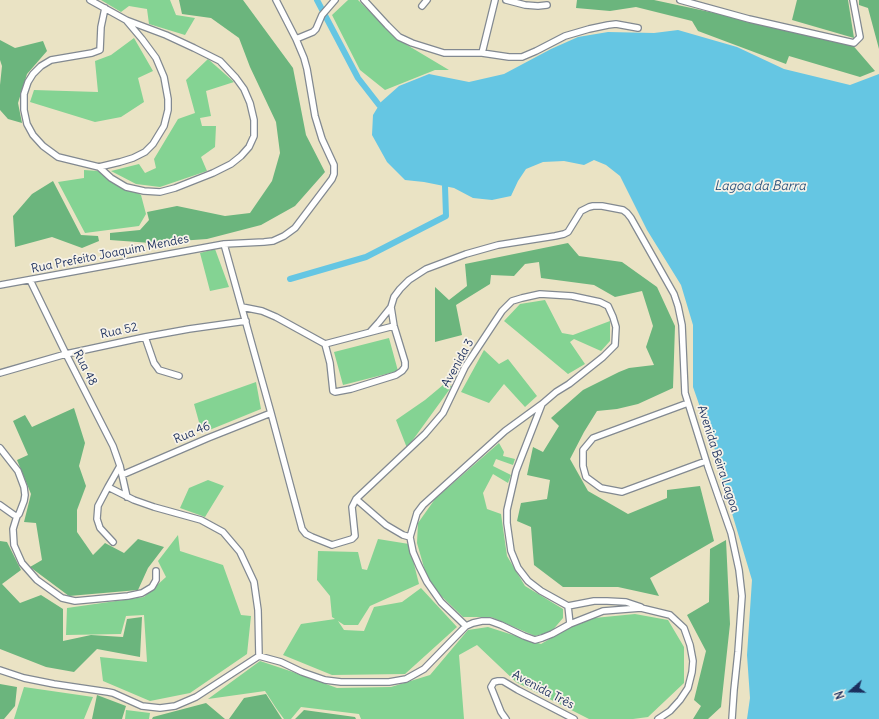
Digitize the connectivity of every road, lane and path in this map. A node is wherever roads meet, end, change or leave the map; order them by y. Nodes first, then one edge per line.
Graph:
1 (90, 0) edge
2 (276, 0) edge
3 (364, 0) edge
4 (427, 0) edge
5 (495, 0) edge
6 (506, 0) edge
7 (680, 0) edge
8 (853, 0) edge
9 (334, 2) edge
10 (547, 5) dead end
11 (422, 6) dead end
12 (105, 8) junction
13 (126, 20) junction
14 (638, 28) dead end
15 (296, 39) junction
16 (482, 53) junction
17 (99, 167) junction
18 (224, 244) junction
19 (30, 280) junction
20 (0, 285) edge
21 (242, 307) junction
22 (391, 307) junction
23 (246, 321) junction
24 (394, 326) junction
25 (370, 332) junction
26 (145, 337) junction
27 (325, 344) junction
28 (66, 354) junction
29 (0, 373) edge
30 (179, 376) dead end
31 (688, 403) junction
32 (542, 404) junction
33 (271, 413) junction
34 (0, 448) edge
35 (706, 461) junction
36 (120, 466) junction
37 (122, 476) junction
38 (108, 487) junction
39 (127, 497) junction
40 (356, 499) junction
41 (0, 505) edge
42 (17, 516) junction
43 (410, 537) junction
44 (113, 542) dead end
45 (156, 571) dead end
46 (568, 606) junction
47 (641, 608) junction
48 (570, 624) junction
49 (466, 626) junction
50 (259, 656) junction
51 (0, 670) edge
52 (506, 719) edge
53 (574, 719) edge
54 (658, 719) edge
55 (732, 719) edge

1 - 12 street
2 - 15 street
3 - 16 street
4 - 11 street
5 - 16 street
6 - 10 street
7 - 8 street
9 - 15 street
12 - 13 street
12 - 17 street
13 - 17 street
13 - 17 street
14 - 16 street
15 - 18 street, Rua Prefeito Joaquim Mendes
18 - 19 street, Rua Prefeito Joaquim Mendes
18 - 21 street
19 - 20 street, Rua Prefeito Joaquim Mendes
19 - 28 street, Rua 48
21 - 23 street
21 - 27 street
22 - 24 street
22 - 25 street
22 - 31 street, Avenida Beira Lagoa
23 - 26 street, Rua 52
23 - 33 street
24 - 25 street
24 - 27 street
25 - 27 street
26 - 28 street, Rua 52
26 - 30 street
28 - 29 street, Rua 52
28 - 36 street, Rua 48
31 - 35 street, Avenida Beira Lagoa
31 - 35 street
32 - 40 street, Avenida 3
32 - 43 street
32 - 46 street, Avenida 3
33 - 37 street, Rua 46
33 - 40 street
34 - 42 street
35 - 55 street, Avenida Beira Lagoa
36 - 37 street, Rua 48
36 - 38 street
37 - 39 street, Rua 48
38 - 39 street
38 - 44 street
39 - 50 street
40 - 43 street
41 - 42 street
42 - 45 street
43 - 49 street
46 - 47 street
46 - 48 street
47 - 48 street
47 - 54 street
48 - 49 street
49 - 50 street
50 - 51 street
52 - 53 street, Avenida Três

